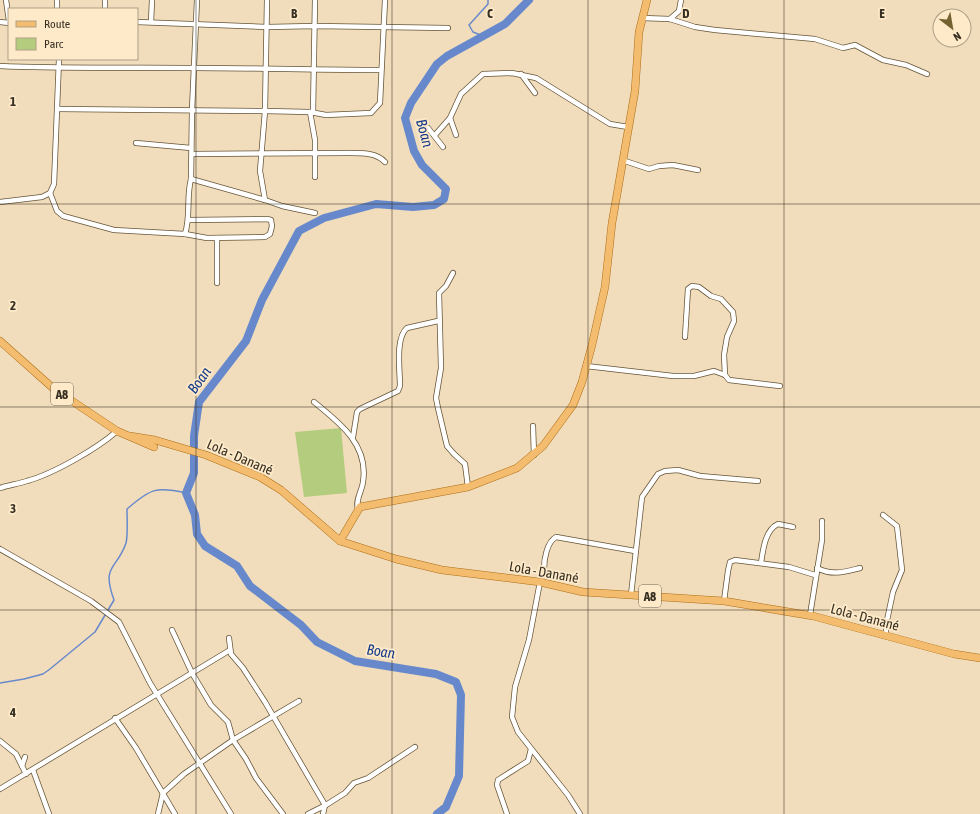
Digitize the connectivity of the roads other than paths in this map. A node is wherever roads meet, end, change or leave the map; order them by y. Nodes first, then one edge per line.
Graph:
1 (6, 0) edge
2 (152, 0) edge
3 (197, 0) edge
4 (267, 0) edge
5 (314, 0) edge
6 (385, 0) edge
7 (647, 0) edge
8 (681, 0) edge
9 (8, 15) edge
10 (642, 18) junction
11 (670, 19) junction
12 (138, 22) edge
13 (151, 22) junction
14 (197, 25) junction
15 (315, 26) junction
16 (267, 27) junction
17 (384, 27) junction
18 (448, 28) dead end
19 (58, 60) edge
20 (0, 66) edge
21 (195, 68) junction
22 (59, 69) junction
23 (266, 69) junction
24 (314, 70) junction
25 (381, 70) junction
26 (521, 74) junction
27 (926, 74) dead end
28 (535, 93) dead end
29 (58, 109) junction
30 (192, 110) junction
31 (265, 111) junction
32 (312, 113) junction
33 (450, 118) junction
34 (628, 127) junction
35 (428, 128) dead end
36 (435, 135) junction
37 (456, 135) dead end
38 (136, 143) dead end
39 (443, 147) dead end
40 (192, 148) junction
41 (315, 152) junction
42 (262, 153) junction
43 (192, 154) junction
44 (622, 160) junction
45 (385, 162) dead end
46 (698, 170) dead end
47 (315, 177) dead end
48 (191, 179) junction
49 (50, 193) junction
50 (265, 200) junction
51 (0, 202) edge
52 (315, 213) dead end
53 (189, 220) junction
54 (185, 234) junction
55 (217, 238) junction
56 (453, 273) dead end
57 (217, 283) dead end
58 (438, 321) junction
59 (685, 337) dead end
60 (0, 341) edge
61 (586, 366) junction
62 (725, 375) junction
63 (780, 386) dead end
64 (314, 402) dead end
65 (533, 426) dead end
66 (117, 431) junction
67 (130, 436) junction
68 (353, 437) junction
69 (154, 447) dead end
70 (534, 454) junction
71 (758, 480) dead end
72 (468, 487) junction
73 (0, 488) edge
74 (358, 508) junction
75 (883, 515) dead end
76 (822, 521) dead end
77 (793, 527) dead end
78 (340, 541) junction
79 (0, 549) edge
80 (635, 551) junction
81 (761, 563) junction
82 (817, 568) junction
83 (860, 568) dead end
84 (544, 569) dead end
85 (815, 575) junction
86 (540, 582) junction
87 (631, 595) junction
88 (724, 601) junction
89 (810, 615) junction
90 (172, 630) dead end
91 (886, 635) junction
92 (229, 638) dead end
93 (230, 650) junction
94 (980, 658) edge
95 (192, 673) junction
96 (157, 692) junction
97 (300, 701) dead end
98 (115, 718) junction
99 (272, 718) junction
100 (233, 740) junction
101 (0, 741) edge
102 (415, 747) dead end
103 (531, 749) junction
104 (25, 757) dead end
105 (200, 763) junction
106 (22, 766) junction
107 (33, 770) junction
108 (26, 774) junction
109 (0, 789) edge
110 (163, 793) junction
111 (325, 805) junction
112 (49, 814) edge
113 (158, 814) edge
114 (175, 814) edge
115 (231, 814) edge
116 (283, 814) edge
117 (308, 814) edge
118 (323, 814) edge
119 (507, 814) edge
120 (580, 814) edge

1 - 9 street
2 - 13 street
3 - 14 street
4 - 16 street
5 - 15 street
6 - 17 street
7 - 10 main road
8 - 11 street
10 - 11 street
10 - 34 main road
11 - 27 street
12 - 13 street
13 - 14 street
14 - 16 street
14 - 21 street
15 - 16 street
15 - 17 street
15 - 24 street
16 - 23 street
17 - 18 street
17 - 25 street
19 - 22 street
20 - 22 street
21 - 22 street
21 - 23 street
21 - 30 street
22 - 29 street
23 - 24 street
23 - 31 street
24 - 25 street
24 - 32 street
25 - 32 street
26 - 28 street
26 - 33 street
26 - 34 street
29 - 30 street
29 - 49 street
30 - 31 street
30 - 40 street
31 - 32 street
31 - 42 street
32 - 41 street
33 - 36 street
33 - 37 street
34 - 44 main road
35 - 36 street
36 - 39 street
38 - 40 street
40 - 43 street
41 - 42 street
41 - 45 street
41 - 47 street
42 - 43 street
42 - 50 street
43 - 48 street
44 - 46 street
44 - 61 main road
48 - 50 street
48 - 53 street
49 - 51 street
49 - 54 street
50 - 52 street
53 - 54 street
53 - 55 street
54 - 55 street
55 - 57 street
56 - 58 street
58 - 68 street
58 - 72 street
59 - 62 street
60 - 66 main road, Lola - Danané / A8
61 - 62 street
61 - 70 main road
62 - 63 street
64 - 68 street
65 - 70 street
66 - 67 main road, Lola - Danané / A8
66 - 73 street
67 - 69 main road, Lola - Danané / A8
67 - 78 main road, Lola - Danané / A8
68 - 74 street
70 - 72 main road
71 - 80 street
72 - 74 main road
74 - 78 main road
75 - 91 street
76 - 82 street
77 - 81 street
78 - 86 main road, Lola - Danané / A8
79 - 96 street
80 - 84 street
80 - 87 street
81 - 85 street
81 - 88 street
82 - 83 street
82 - 85 street
85 - 89 street
86 - 87 main road, Lola - Danané / A8
86 - 103 street
87 - 88 main road, Lola - Danané / A8
88 - 89 main road, Lola - Danané / A8
89 - 91 main road, Lola - Danané / A8
90 - 95 street
91 - 94 main road, Lola - Danané / A8
92 - 93 street
93 - 95 street
93 - 99 street
95 - 96 street
95 - 100 street
96 - 98 street
96 - 105 street
97 - 99 street
98 - 107 street
98 - 110 street
99 - 100 street
99 - 111 street
100 - 105 street
100 - 116 street
101 - 106 street
102 - 111 street
103 - 119 street
103 - 120 street
104 - 106 street
105 - 110 street
105 - 115 street
106 - 108 street
107 - 108 street
107 - 112 street
108 - 109 street
110 - 113 street
110 - 114 street
111 - 117 street
111 - 118 street

